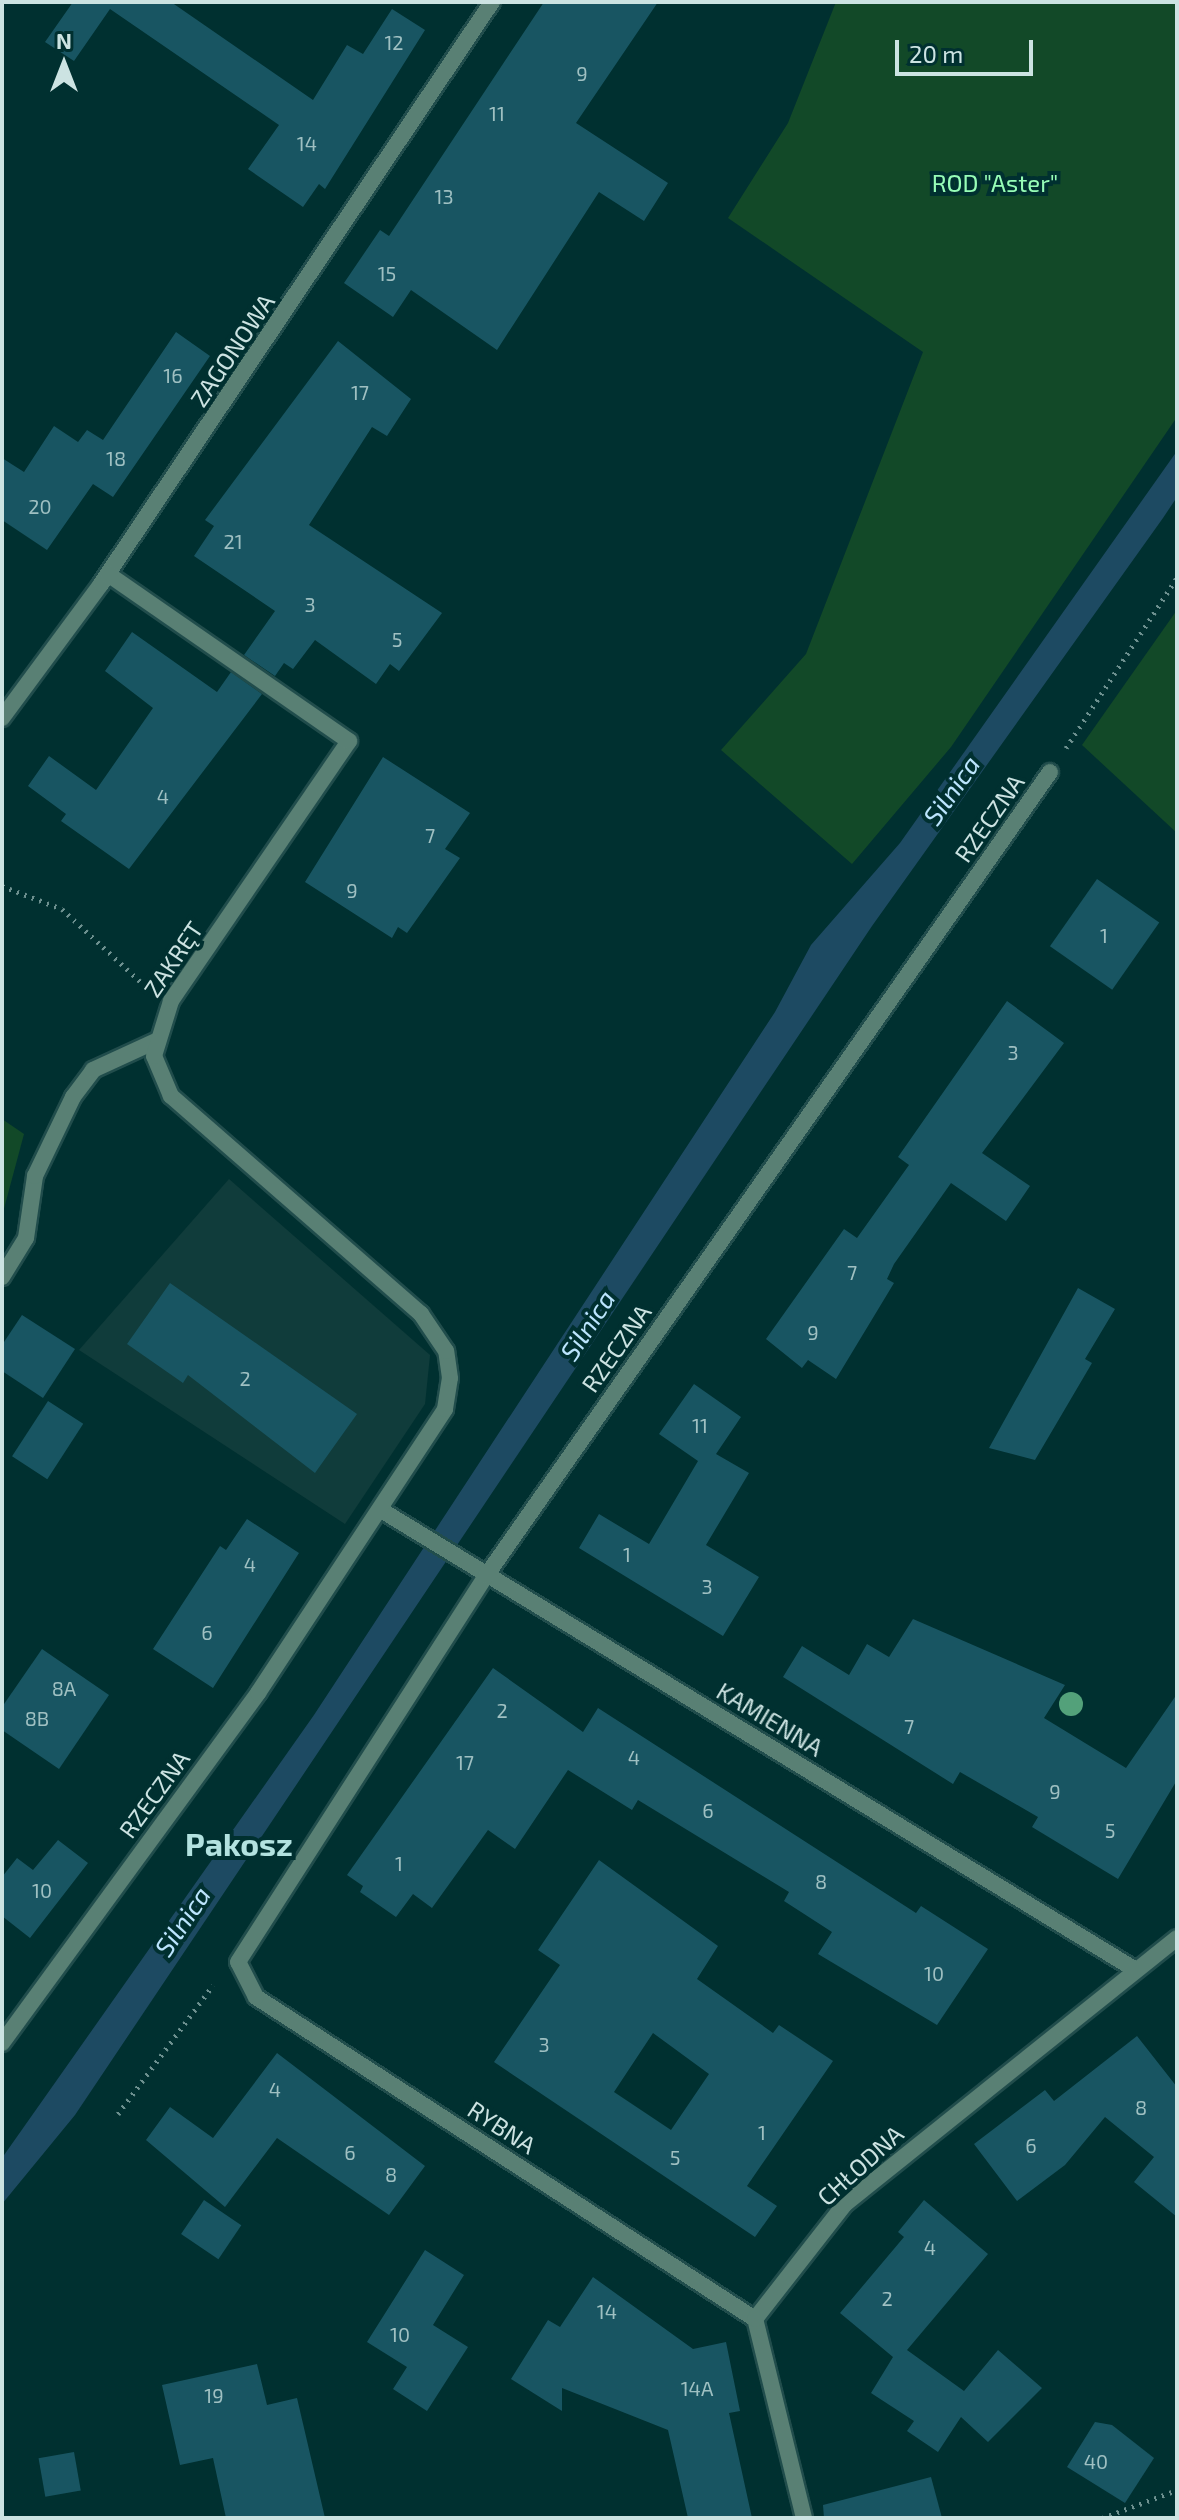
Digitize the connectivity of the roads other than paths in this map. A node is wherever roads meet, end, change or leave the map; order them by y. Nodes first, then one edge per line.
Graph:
1 (492, 2) edge
2 (108, 574) junction
3 (2, 718) edge
4 (1050, 772) road end
5 (156, 1041) junction
6 (2, 1277) edge
7 (445, 1409) joint
8 (381, 1510) junction
9 (486, 1576) junction
10 (1177, 1938) edge
11 (238, 1962) joint
12 (1134, 1969) junction
13 (2, 2043) edge
14 (755, 2319) junction
15 (804, 2518) edge

1 - 2 street, ZAGONOWA
2 - 3 street, ZAGONOWA
2 - 5 street, ZAKRĘT
4 - 9 street, RZECZNA
5 - 6 street
5 - 7 street, ZAKRĘT
7 - 8 street, RZECZNA
8 - 9 street, KAMIENNA
8 - 13 street, RZECZNA
9 - 11 street, RZECZNA
9 - 12 street, KAMIENNA
10 - 12 street, CHŁODNA
11 - 14 street, RYBNA
12 - 14 street, CHŁODNA
14 - 15 street

